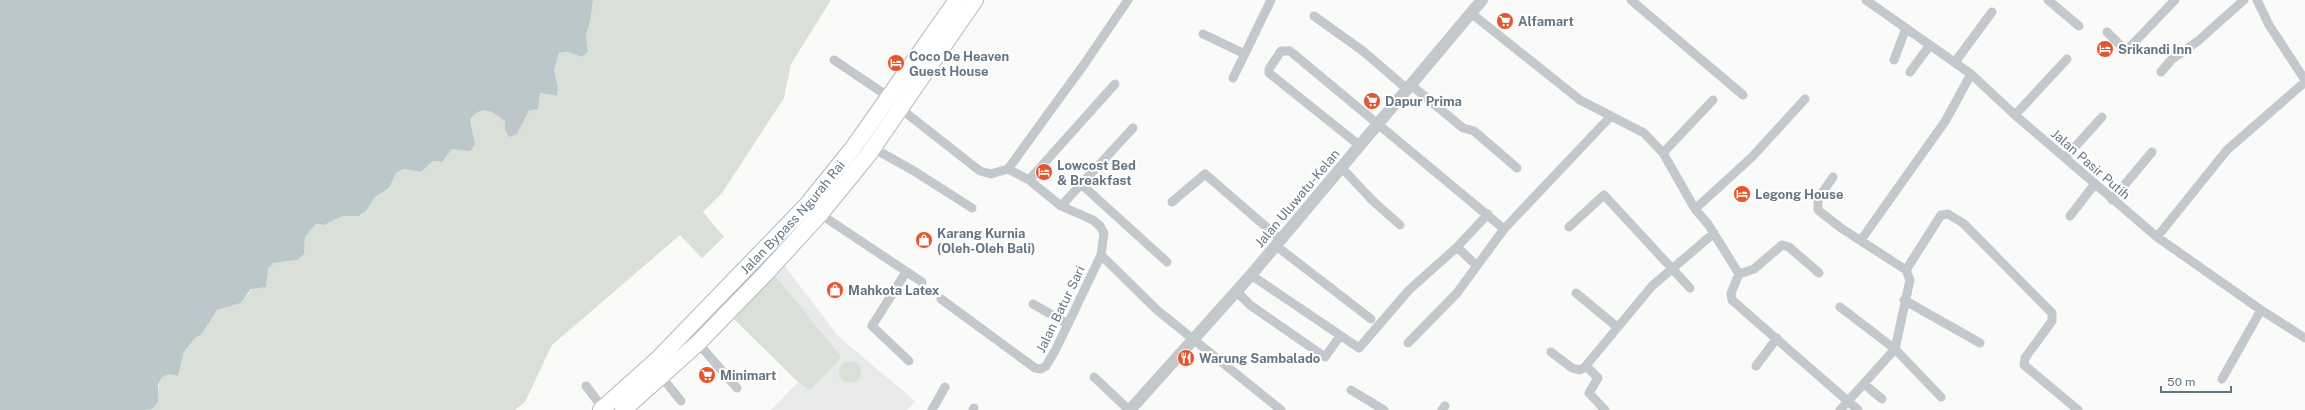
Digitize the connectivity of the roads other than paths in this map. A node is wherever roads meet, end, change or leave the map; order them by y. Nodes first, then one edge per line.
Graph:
1 (957, 0) edge
2 (975, 0) edge
3 (1128, 0) edge
4 (1271, 0) edge
5 (1482, 0) edge
6 (1631, 0) edge
7 (1866, 0) edge
8 (2048, 0) edge
9 (2175, 0) edge
10 (2244, 0) edge
11 (2257, 0) edge
12 (1992, 12) dead end
13 (1470, 13) junction
14 (1314, 16) dead end
15 (2079, 26) dead end
16 (1906, 28) junction
17 (2107, 32) dead end
18 (1203, 34) dead end
19 (1930, 45) junction
20 (1245, 54) junction
21 (2067, 59) dead end
22 (834, 60) dead end
23 (1894, 60) dead end
24 (1955, 62) junction
25 (1910, 72) dead end
26 (2161, 72) dead end
27 (1972, 74) junction
28 (1233, 78) dead end
29 (2305, 81) edge
30 (1115, 84) dead end
31 (1409, 87) junction
32 (1743, 94) dead end
33 (889, 97) junction
34 (1713, 100) dead end
35 (1805, 100) dead end
36 (901, 109) junction
37 (2015, 115) junction
38 (1611, 116) junction
39 (2102, 117) dead end
40 (1376, 124) junction
41 (1133, 128) dead end
42 (1359, 145) junction
43 (873, 148) junction
44 (2152, 152) dead end
45 (1663, 153) junction
46 (2065, 158) junction
47 (1341, 167) junction
48 (1517, 168) dead end
49 (1008, 169) junction
50 (1833, 177) dead end
51 (1029, 180) junction
52 (1081, 184) junction
53 (2094, 184) junction
54 (2112, 200) junction
55 (1172, 202) dead end
56 (1061, 206) junction
57 (972, 208) dead end
58 (1695, 209) junction
59 (820, 214) junction
60 (1488, 214) junction
61 (2070, 216) dead end
62 (1400, 225) dead end
63 (1569, 227) dead end
64 (1504, 229) junction
65 (1714, 233) junction
66 (2157, 237) junction
67 (1861, 240) junction
68 (1278, 242) junction
69 (1457, 247) junction
70 (1100, 255) junction
71 (1167, 262) dead end
72 (1477, 266) junction
73 (1672, 268) junction
74 (1906, 270) junction
75 (906, 272) junction
76 (1818, 273) dead end
77 (1739, 274) junction
78 (1251, 276) junction
79 (922, 282) dead end
80 (1690, 288) dead end
81 (1237, 292) junction
82 (1576, 293) dead end
83 (941, 299) dead end
84 (1904, 300) junction
85 (1033, 304) dead end
86 (1840, 307) dead end
87 (2261, 310) junction
88 (1372, 319) dead end
89 (1068, 324) junction
90 (1617, 327) junction
91 (1340, 336) junction
92 (1777, 338) junction
93 (2305, 338) edge
94 (1195, 339) junction
95 (698, 343) junction
96 (1408, 343) dead end
97 (1980, 343) dead end
98 (1895, 349) junction
99 (1551, 352) dead end
100 (909, 361) dead end
101 (1586, 366) junction
102 (1756, 366) dead end
103 (660, 376) junction
104 (1094, 377) dead end
105 (2222, 379) dead end
106 (1864, 384) junction
107 (586, 386) dead end
108 (945, 387) dead end
109 (737, 388) dead end
110 (1350, 390) dead end
111 (1941, 397) dead end
112 (1882, 399) dead end
113 (681, 401) dead end
114 (1847, 401) junction
115 (602, 409) edge
116 (623, 410) edge
117 (932, 410) edge
118 (1129, 410) edge
119 (1281, 410) edge
120 (1384, 410) edge
121 (1605, 410) edge
122 (1840, 410) edge
123 (1858, 410) edge
124 (2077, 410) edge

1 - 33 highway, Jalan Bypass Ngurah Rai
2 - 36 highway, Jalan Bypass Ngurah Rai
3 - 49 street
4 - 20 street
5 - 13 street, Jalan Uluwatu-Kelan
6 - 32 street
7 - 16 street, Jalan Pasir Putih
8 - 15 street
9 - 17 street
10 - 26 street
11 - 29 street
12 - 24 street
13 - 31 street, Jalan Uluwatu-Kelan
13 - 38 street
14 - 31 street
16 - 19 street, Jalan Pasir Putih
16 - 23 street
18 - 20 street
19 - 24 street, Jalan Pasir Putih
19 - 25 street
20 - 28 street
21 - 37 street
22 - 33 street
24 - 27 street, Jalan Pasir Putih
27 - 37 street, Jalan Pasir Putih
27 - 67 street
29 - 66 street
30 - 51 street
31 - 40 street, Jalan Uluwatu-Kelan
31 - 48 street
33 - 115 highway, Jalan Bypass Ngurah Rai
34 - 45 street
35 - 58 street
36 - 43 highway, Jalan Bypass Ngurah Rai
36 - 49 street
37 - 46 street, Jalan Pasir Putih
38 - 45 street
38 - 64 street
39 - 46 street
40 - 42 street, Jalan Uluwatu-Kelan
40 - 42 street
40 - 60 street
41 - 52 street
42 - 47 street, Jalan Uluwatu-Kelan
43 - 57 street
43 - 59 highway, Jalan Bypass Ngurah Rai
44 - 54 street
45 - 58 street
46 - 53 street, Jalan Pasir Putih
47 - 62 street
47 - 68 street, Jalan Uluwatu-Kelan
49 - 51 street, Jalan Batur Sari
50 - 67 street
51 - 56 street, Jalan Batur Sari
52 - 56 street
52 - 71 street
53 - 54 street, Jalan Pasir Putih
53 - 61 street
54 - 66 street, Jalan Pasir Putih
55 - 68 street
56 - 70 street, Jalan Batur Sari
58 - 65 street
59 - 75 street
59 - 95 highway, Jalan Bypass Ngurah Rai
60 - 64 street
60 - 69 street
63 - 73 street
64 - 72 street
65 - 73 street
65 - 77 street
66 - 87 street, Jalan Pasir Putih
67 - 74 street
68 - 78 street, Jalan Uluwatu-Kelan
68 - 88 street
69 - 72 street
69 - 91 street
70 - 89 street, Jalan Batur Sari
70 - 94 street, Jalan Batur Sari
72 - 96 street
73 - 80 street
73 - 90 street
74 - 84 street
74 - 124 street
75 - 79 street
75 - 100 street
76 - 77 street
77 - 92 street
78 - 81 street, Jalan Uluwatu-Kelan
78 - 91 street
81 - 91 street
81 - 94 street, Jalan Uluwatu-Kelan
82 - 90 street
83 - 89 street, Jalan Batur Sari
84 - 97 street
84 - 98 street
85 - 89 street
86 - 98 street
87 - 93 street, Jalan Pasir Putih
87 - 105 street
90 - 101 street
92 - 102 street
92 - 114 street
94 - 118 street, Jalan Uluwatu-Kelan
94 - 119 street, Jalan Batur Sari
95 - 103 highway, Jalan Bypass Ngurah Rai
95 - 109 street
98 - 106 street
98 - 111 street
99 - 101 street
101 - 121 street
103 - 113 street
103 - 116 highway, Jalan Bypass Ngurah Rai
104 - 118 street
106 - 112 street
106 - 114 street
107 - 115 street
108 - 117 street
110 - 120 street
114 - 122 street
114 - 123 street

